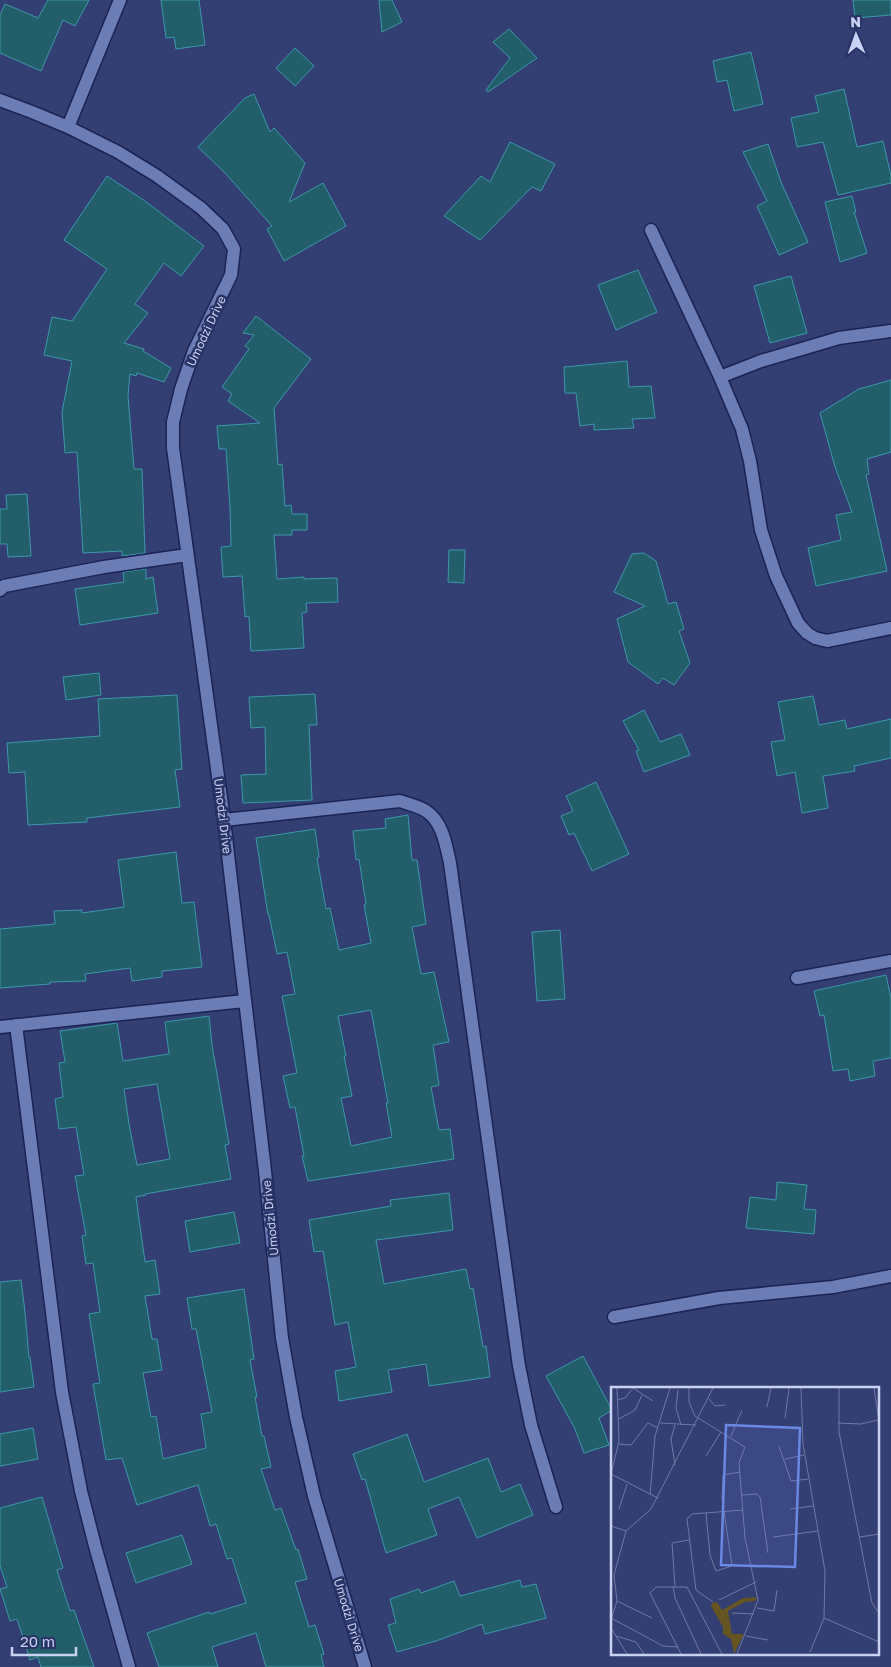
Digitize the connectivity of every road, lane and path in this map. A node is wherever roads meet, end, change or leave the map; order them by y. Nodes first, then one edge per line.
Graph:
1 (120, 0) edge
2 (0, 100) edge
3 (68, 127) junction
4 (651, 230) dead end
5 (891, 331) edge
6 (720, 377) junction
7 (187, 555) junction
8 (0, 590) edge
9 (891, 628) edge
10 (224, 820) junction
11 (891, 961) edge
12 (797, 978) dead end
13 (244, 1001) junction
14 (16, 1025) junction
15 (0, 1027) edge
16 (891, 1276) edge
17 (614, 1317) dead end
18 (556, 1507) dead end
19 (129, 1667) edge
20 (365, 1667) edge

1 - 3 street
2 - 3 street, Umodzi Drive
3 - 7 street, Umodzi Drive
4 - 6 street
5 - 6 street
6 - 9 street
7 - 8 street
7 - 10 street, Umodzi Drive
10 - 13 street, Umodzi Drive
10 - 18 street
11 - 12 street
13 - 14 street
13 - 20 street, Umodzi Drive
14 - 15 street
14 - 19 street
16 - 17 street

